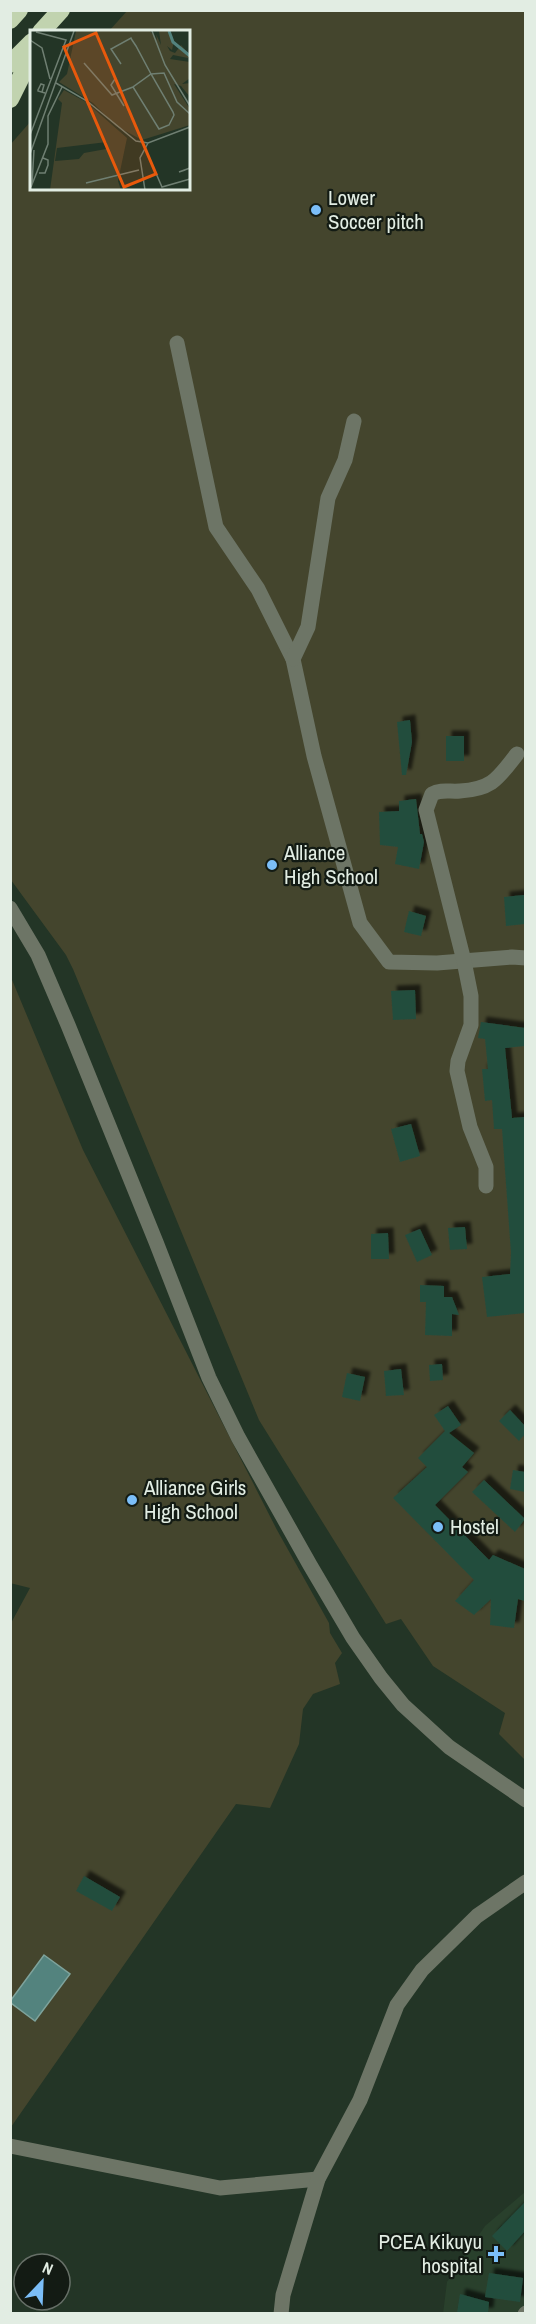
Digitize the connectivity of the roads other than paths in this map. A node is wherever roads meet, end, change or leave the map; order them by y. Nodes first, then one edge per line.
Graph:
1 (19, 10) edge
2 (61, 10) edge
3 (10, 20) edge
4 (43, 30) edge
5 (30, 44) edge
6 (30, 59) edge
7 (10, 64) edge
8 (10, 99) edge
9 (177, 343) dead end
10 (354, 422) dead end
11 (293, 659) junction
12 (517, 754) dead end
13 (10, 908) edge
14 (525, 958) edge
15 (464, 961) junction
16 (486, 1186) dead end
17 (525, 1800) edge
18 (525, 1882) edge
19 (10, 2146) edge
20 (318, 2179) junction
21 (281, 2313) edge

1 - 3 highway
2 - 4 highway
5 - 7 highway
6 - 8 highway
9 - 11 street
10 - 11 street
11 - 15 street
12 - 15 street
13 - 17 street
14 - 15 street
15 - 16 street
18 - 20 street
19 - 20 street
20 - 21 street

